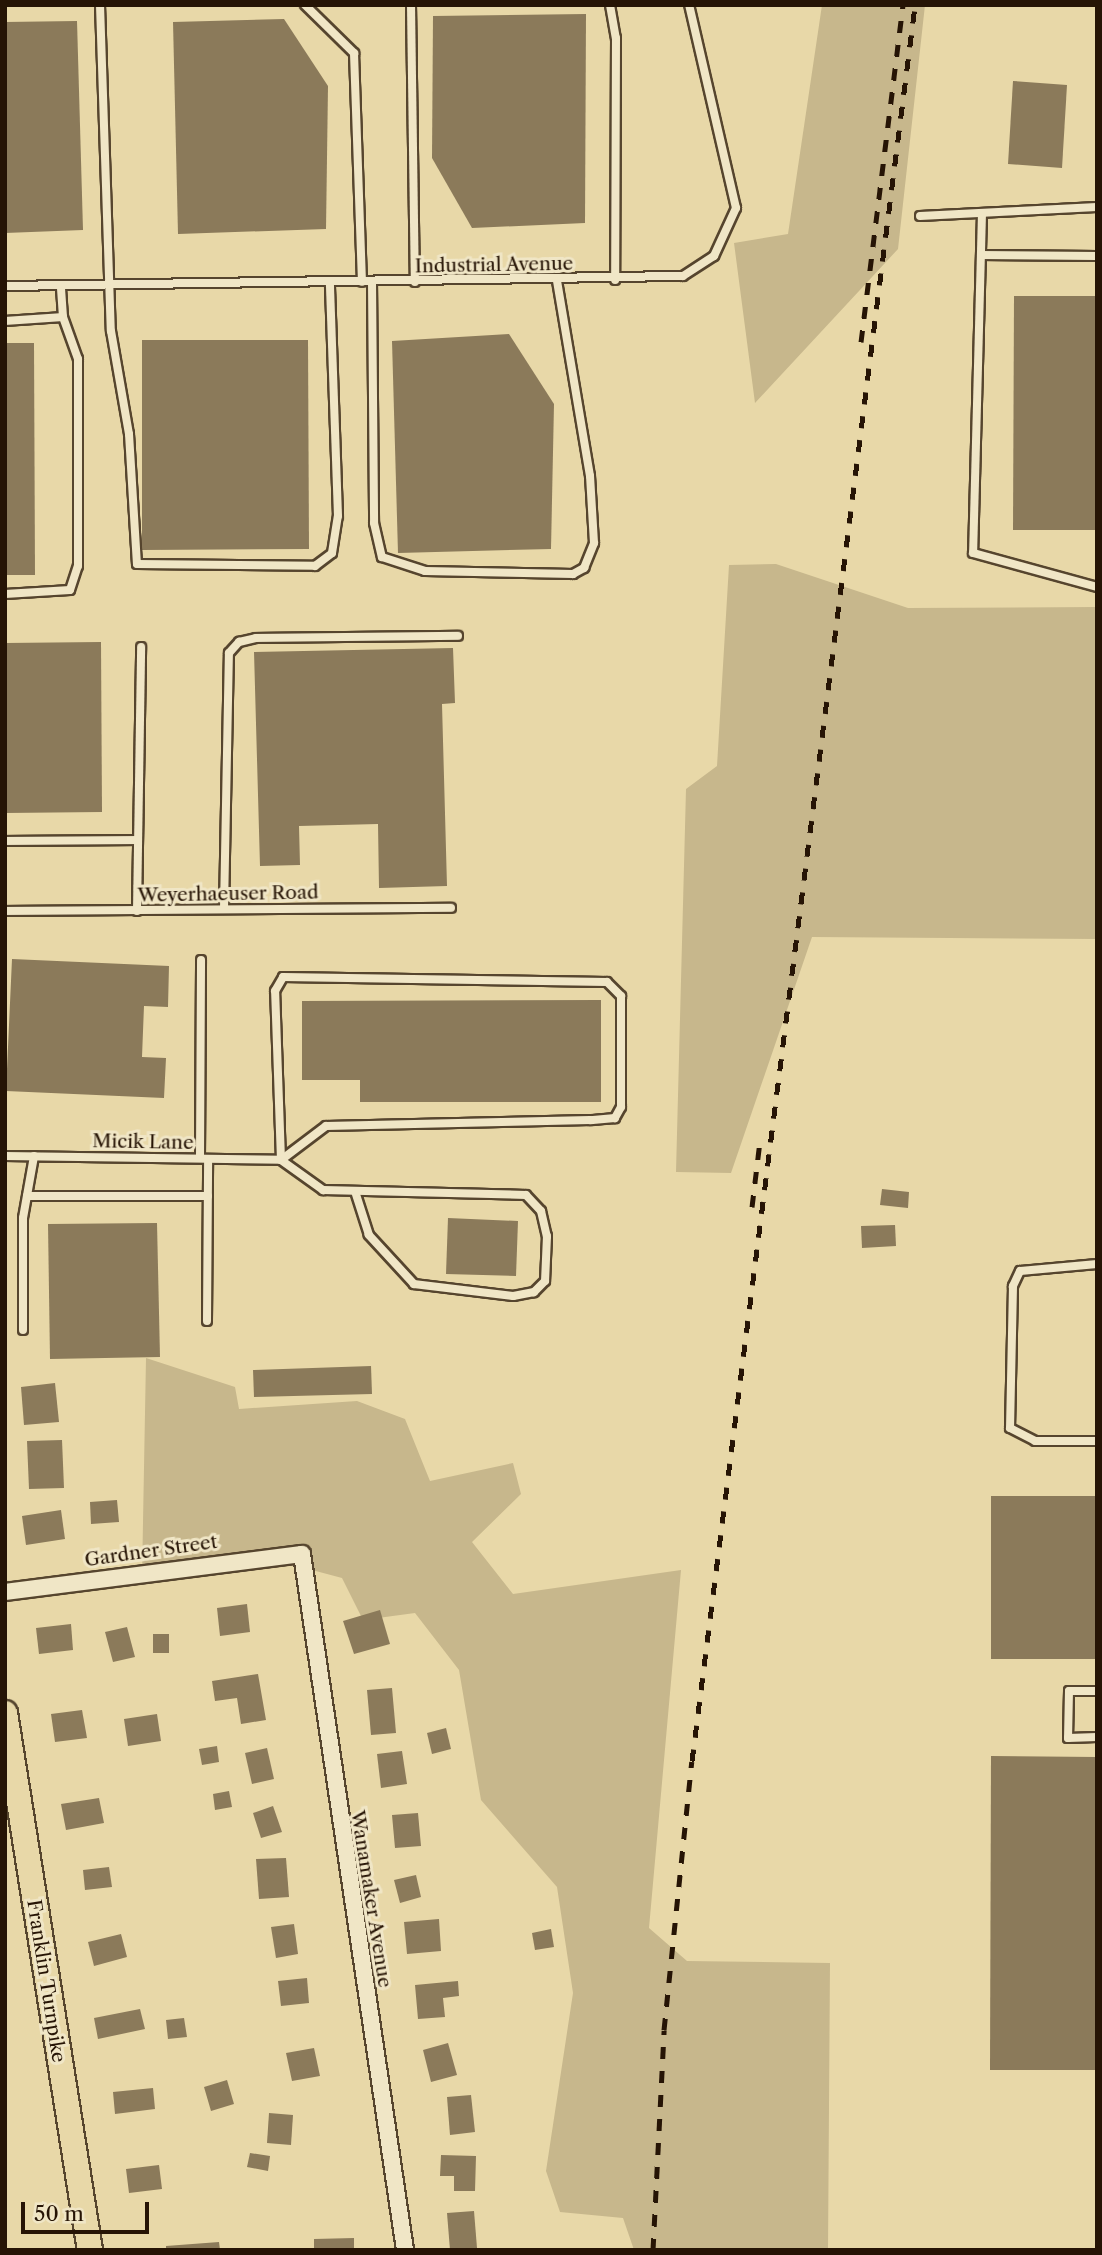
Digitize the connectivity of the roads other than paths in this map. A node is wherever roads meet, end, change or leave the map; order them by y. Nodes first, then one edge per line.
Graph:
1 (100, 5) edge
2 (304, 5) edge
3 (411, 5) edge
4 (610, 5) edge
5 (689, 5) edge
6 (1097, 207) edge
7 (982, 212) junction
8 (920, 216) dead end
9 (981, 255) junction
10 (1097, 256) edge
11 (557, 280) junction
12 (615, 280) junction
13 (330, 282) junction
14 (367, 282) junction
15 (415, 282) junction
16 (109, 284) junction
17 (61, 285) junction
18 (5, 286) edge
19 (63, 317) junction
20 (5, 321) edge
21 (1097, 587) edge
22 (5, 594) edge
23 (458, 636) dead end
24 (141, 647) dead end
25 (137, 839) junction
26 (5, 841) edge
27 (451, 908) dead end
28 (224, 909) junction
29 (5, 911) edge
30 (136, 911) junction
31 (201, 960) dead end
32 (5, 1156) edge
33 (34, 1156) junction
34 (204, 1159) junction
35 (281, 1160) junction
36 (355, 1191) junction
37 (27, 1196) junction
38 (208, 1196) junction
39 (1097, 1264) edge
40 (207, 1321) dead end
41 (23, 1329) dead end
42 (1097, 1441) edge
43 (302, 1554) joint
44 (5, 1592) edge
45 (1097, 1691) edge
46 (5, 1713) edge
47 (1097, 1737) edge
48 (90, 2250) edge
49 (405, 2250) edge

1 - 16 lane
2 - 14 lane
3 - 15 lane
4 - 12 lane
5 - 12 lane, Industrial Avenue
6 - 7 lane
7 - 8 lane
7 - 9 lane
9 - 10 lane
9 - 21 lane
11 - 12 lane, Industrial Avenue
11 - 14 lane
11 - 15 lane, Industrial Avenue
13 - 14 lane, Industrial Avenue
13 - 16 lane, Industrial Avenue
13 - 16 lane
14 - 15 lane, Industrial Avenue
16 - 17 lane, Industrial Avenue
17 - 18 lane, Industrial Avenue
17 - 19 lane
19 - 20 lane
19 - 22 lane
23 - 28 lane
24 - 25 lane
25 - 26 lane
25 - 30 lane
27 - 28 lane, Weyerhaeuser Road
28 - 30 lane, Weyerhaeuser Road
29 - 30 lane, Weyerhaeuser Road
31 - 34 lane
32 - 33 lane, Micik Lane
33 - 34 lane, Micik Lane
33 - 37 lane
34 - 35 lane, Micik Lane
34 - 38 lane
35 - 35 lane
35 - 36 lane
36 - 36 lane
37 - 38 lane
37 - 41 lane
38 - 40 lane
39 - 42 lane
43 - 44 street, Gardner Street
43 - 49 street, Wanamaker Avenue
45 - 47 lane
46 - 48 main road, Franklin Turnpike

